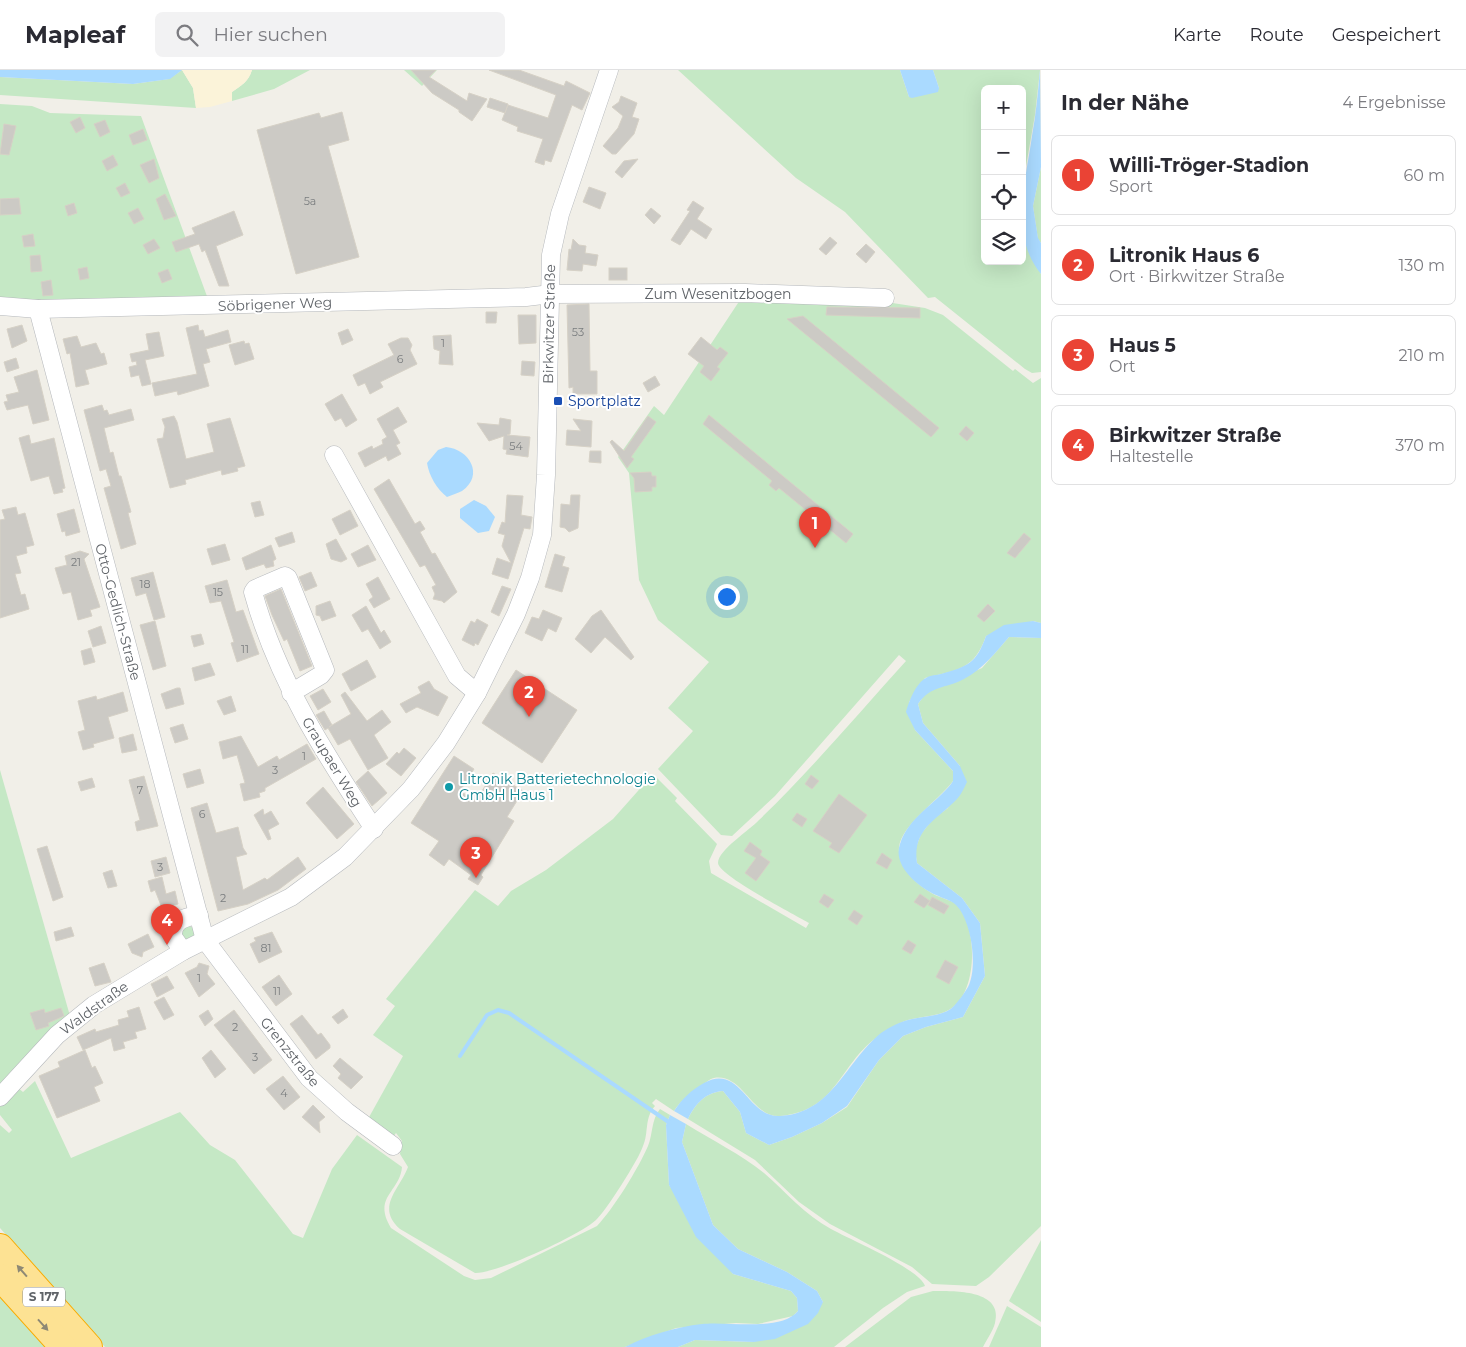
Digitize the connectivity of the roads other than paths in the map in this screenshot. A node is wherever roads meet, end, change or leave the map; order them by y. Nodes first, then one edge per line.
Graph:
1 (608, 70) edge
2 (551, 294) junction
3 (885, 298) dead end
4 (0, 306) edge
5 (38, 309) junction
6 (334, 455) dead end
7 (291, 693) junction
8 (477, 693) junction
9 (374, 830) junction
10 (199, 915) junction
11 (205, 940) junction
12 (183, 951) junction
13 (0, 1097) edge
14 (393, 1146) dead end
15 (0, 1246) edge
16 (0, 1277) edge
17 (62, 1347) edge
18 (88, 1347) edge

1 - 2 street, Birkwitzer Straße
2 - 3 street, Zum Wesenitzbogen
2 - 5 street, Söbrigener Weg
2 - 8 street, Birkwitzer Straße
4 - 5 street, Söbrigener Weg
5 - 10 street, Otto-Gedlich-Straße
6 - 8 street
7 - 7 street, Graupaer Weg
7 - 9 street, Graupaer Weg
8 - 9 street, Birkwitzer Straße
9 - 11 street, Birkwitzer Straße
10 - 11 street, Otto-Gedlich-Straße
10 - 12 street
11 - 12 street, Waldstraße
11 - 14 street, Grenzstraße
12 - 13 street, Waldstraße
18 -> 15 highway, S 177
16 -> 17 highway, S 177

